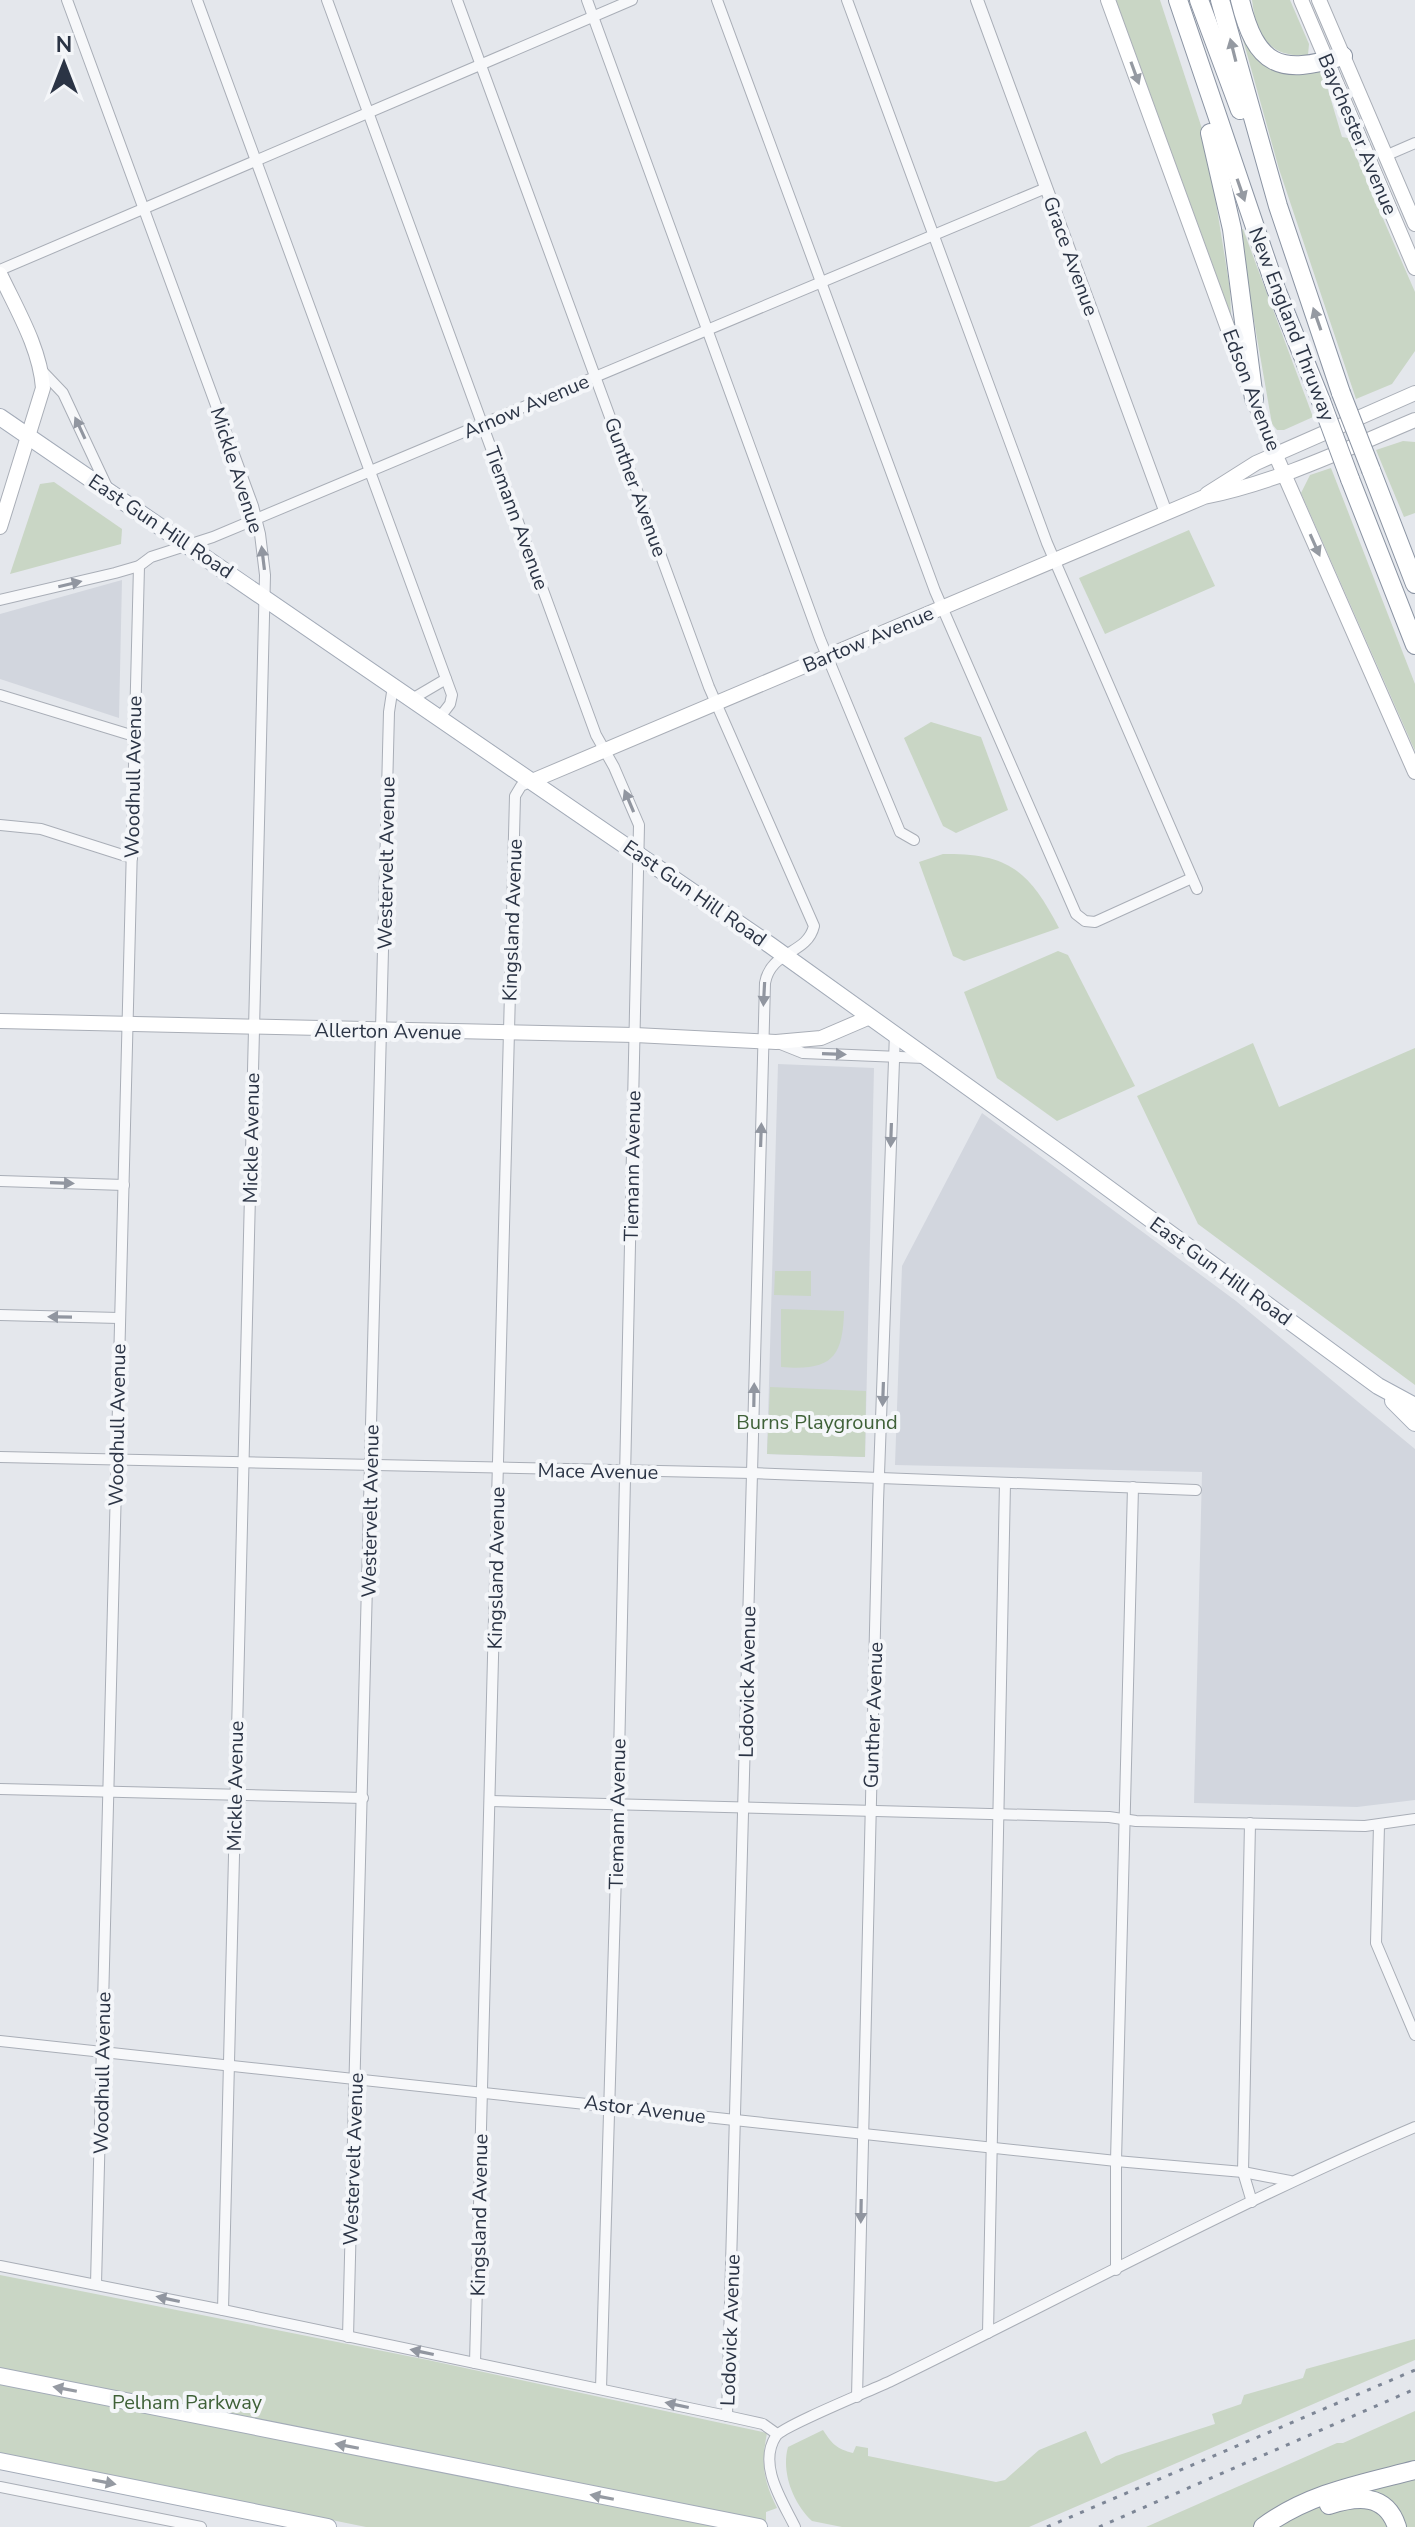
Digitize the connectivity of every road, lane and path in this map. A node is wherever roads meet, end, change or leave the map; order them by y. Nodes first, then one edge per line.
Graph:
1 (67, 0) edge
2 (197, 0) edge
3 (327, 0) edge
4 (457, 0) edge
5 (587, 0) edge
6 (632, 0) edge
7 (717, 0) edge
8 (847, 0) edge
9 (977, 0) edge
10 (1108, 0) edge
11 (1199, 0) edge
12 (1220, 0) edge
13 (1240, 0) edge
14 (1301, 0) edge
15 (1319, 0) edge
16 (1179, 5) edge
17 (593, 17) junction
18 (1335, 58) junction
19 (481, 65) junction
20 (368, 113) junction
21 (1415, 143) edge
22 (1385, 156) junction
23 (255, 161) junction
24 (1046, 188) junction
25 (1278, 206) junction
26 (143, 209) junction
27 (1415, 224) edge
28 (933, 233) junction
29 (1415, 268) edge
30 (0, 272) edge
31 (819, 282) junction
32 (708, 329) junction
33 (42, 371) junction
34 (595, 377) junction
35 (1415, 393) edge
36 (1254, 399) junction
37 (0, 417) edge
38 (1415, 420) edge
39 (483, 425) junction
40 (29, 438) junction
41 (1276, 453) junction
42 (370, 471) junction
43 (1284, 474) junction
44 (109, 490) junction
45 (1204, 497) junction
46 (1166, 513) junction
47 (256, 519) junction
48 (0, 527) edge
49 (189, 545) junction
50 (1054, 560) junction
51 (139, 566) junction
52 (1415, 584) edge
53 (265, 598) junction
54 (0, 600) edge
55 (942, 608) junction
56 (1415, 645) edge
57 (828, 656) junction
58 (446, 679) junction
59 (393, 686) junction
60 (0, 695) edge
61 (412, 699) junction
62 (717, 704) junction
63 (440, 717) junction
64 (134, 736) junction
65 (605, 752) junction
66 (1415, 772) edge
67 (532, 781) junction
68 (0, 825) edge
69 (914, 840) dead end
70 (640, 855) junction
71 (132, 858) junction
72 (1192, 878) junction
73 (1197, 889) dead end
74 (784, 955) junction
75 (870, 1017) junction
76 (0, 1021) edge
77 (127, 1024) junction
78 (254, 1028) junction
79 (381, 1031) junction
80 (895, 1033) junction
81 (508, 1034) junction
82 (635, 1035) junction
83 (770, 1042) junction
84 (894, 1057) junction
85 (928, 1058) junction
86 (0, 1181) edge
87 (124, 1185) junction
88 (0, 1315) edge
89 (119, 1318) junction
90 (1378, 1386) junction
91 (1415, 1406) edge
92 (1415, 1423) edge
93 (0, 1457) edge
94 (116, 1460) junction
95 (243, 1463) junction
96 (371, 1465) junction
97 (498, 1469) junction
98 (625, 1472) junction
99 (752, 1473) junction
100 (880, 1478) junction
101 (1005, 1483) junction
102 (1133, 1487) junction
103 (1196, 1490) dead end
104 (0, 1789) edge
105 (108, 1792) junction
106 (235, 1795) junction
107 (363, 1798) junction
108 (490, 1801) junction
109 (618, 1804) junction
110 (744, 1808) junction
111 (870, 1811) junction
112 (999, 1814) junction
113 (1125, 1819) junction
114 (1415, 1819) edge
115 (1250, 1823) junction
116 (1379, 1825) junction
117 (1415, 2035) edge
118 (0, 2041) edge
119 (102, 2052) junction
120 (229, 2066) junction
121 (355, 2079) junction
122 (482, 2091) junction
123 (609, 2105) junction
124 (736, 2120) junction
125 (1415, 2127) edge
126 (863, 2133) junction
127 (991, 2147) junction
128 (1116, 2161) junction
129 (1243, 2172) junction
130 (1290, 2181) junction
131 (1252, 2202) junction
132 (0, 2266) edge
133 (1116, 2270) junction
134 (96, 2284) junction
135 (223, 2310) junction
136 (988, 2333) junction
137 (348, 2337) junction
138 (475, 2363) junction
139 (0, 2376) edge
140 (601, 2389) junction
141 (857, 2397) junction
142 (727, 2416) junction
143 (777, 2434) junction
144 (0, 2461) edge
145 (1415, 2470) edge
146 (0, 2487) edge
147 (201, 2527) edge
148 (328, 2527) edge
149 (759, 2527) edge
150 (795, 2527) edge
151 (1263, 2527) edge
152 (1283, 2527) edge
153 (1397, 2527) edge

1 - 26 street, Mickle Avenue
2 - 23 street
3 - 20 street, Tiemann Avenue
4 - 19 street, Gunther Avenue
5 - 17 street
6 - 17 street
7 - 31 street
8 - 28 street
9 - 24 street, Grace Avenue
10 -> 36 main road, Edson Avenue
11 - 25 highway
25 -> 12 highway, New England Thruway
13 - 18 highway
14 - 18 main road, Baychester Avenue
15 - 18 main road, Baychester Avenue
16 - 36 highway
16 -> 56 highway, New England Thruway, bridge
17 - 19 street
17 - 32 street
18 - 22 main road, Baychester Avenue
18 - 29 main road, Baychester Avenue
19 - 20 street
19 - 34 street, Gunther Avenue
20 - 23 street
20 - 39 street, Tiemann Avenue
21 - 22 street
22 - 27 main road, Baychester Avenue
23 - 26 street
23 - 42 street
24 - 28 street, Arnow Avenue
24 - 46 street, Grace Avenue
52 -> 25 highway, New England Thruway, bridge
26 - 30 street
26 - 47 street, Mickle Avenue
28 - 31 street, Arnow Avenue
28 - 50 street
30 - 33 main road
31 - 32 street, Arnow Avenue
31 - 55 street
32 - 34 street, Arnow Avenue
32 - 57 street
33 - 40 main road
44 -> 33 street
34 - 39 street, Arnow Avenue
34 - 62 street, Gunther Avenue
35 - 41 main road, Bartow Avenue
36 - 41 main road, Edson Avenue
37 - 40 main road, East Gun Hill Road
38 - 43 main road, Bartow Avenue
39 - 42 street, Arnow Avenue
39 - 65 street, Tiemann Avenue
40 - 44 main road, East Gun Hill Road
40 - 48 main road
41 - 43 main road, Edson Avenue
41 - 45 main road, Bartow Avenue
42 - 47 street, Arnow Avenue
42 - 58 street
43 - 45 main road, Bartow Avenue
43 -> 66 main road, Edson Avenue
44 - 49 main road, East Gun Hill Road
45 - 46 main road, Bartow Avenue
46 - 50 main road, Bartow Avenue
47 - 49 street, Arnow Avenue
53 -> 47 street, Mickle Avenue
49 - 51 street, Arnow Avenue
49 - 53 main road, East Gun Hill Road
50 - 55 main road, Bartow Avenue
50 - 72 street
54 -> 51 street, Arnow Avenue
51 - 64 street, Woodhull Avenue
53 - 59 main road, East Gun Hill Road
53 - 78 street, Mickle Avenue
55 - 57 main road, Bartow Avenue
55 - 72 street
57 - 62 main road, Bartow Avenue
57 - 69 street
58 - 61 street
58 - 63 street
59 - 61 main road, East Gun Hill Road
59 - 79 street, Westervelt Avenue
60 - 64 street
61 - 63 main road, East Gun Hill Road
62 - 65 main road, Bartow Avenue
62 - 74 street, Gunther Avenue
63 - 67 main road, East Gun Hill Road
64 - 71 street, Woodhull Avenue
65 - 67 main road, Bartow Avenue
70 -> 65 street, Tiemann Avenue
67 - 70 main road, East Gun Hill Road
67 - 81 street, Kingsland Avenue
68 - 71 street
70 - 74 main road, East Gun Hill Road
70 - 82 street, Tiemann Avenue
71 - 77 street, Woodhull Avenue
72 - 73 street
74 - 75 main road, East Gun Hill Road
74 -> 83 street, Lodovick Avenue
75 - 80 main road, East Gun Hill Road
75 - 83 main road, Allerton Avenue
76 - 77 main road, Allerton Avenue
77 - 78 main road, Allerton Avenue
77 - 87 street, Woodhull Avenue
78 - 79 main road, Allerton Avenue
78 - 95 street, Mickle Avenue
79 - 81 main road, Allerton Avenue
79 - 96 street, Westervelt Avenue
80 - 84 street, Gunther Avenue
80 - 85 main road, East Gun Hill Road
81 - 82 main road, Allerton Avenue
81 - 97 street, Kingsland Avenue
82 - 83 main road, Allerton Avenue
82 - 98 street, Tiemann Avenue
83 -> 84 street, Allerton Avenue
99 -> 83 street, Lodovick Avenue
84 - 85 street, Allerton Avenue
84 -> 100 street, Gunther Avenue
85 - 90 main road, East Gun Hill Road
86 -> 87 street
87 - 89 street, Woodhull Avenue
89 -> 88 street
89 - 94 street, Woodhull Avenue
90 - 91 main road, East Gun Hill Road
90 - 92 main road, East Gun Hill Road
93 - 94 street, Mace Avenue
94 - 95 street, Mace Avenue
94 - 105 street, Woodhull Avenue
95 - 96 street, Mace Avenue
95 - 106 street, Mickle Avenue
96 - 97 street, Mace Avenue
96 - 107 street, Westervelt Avenue
97 - 98 street, Mace Avenue
97 - 108 street, Kingsland Avenue
98 - 99 street, Mace Avenue
98 - 109 street, Tiemann Avenue
99 - 100 street, Mace Avenue
99 - 110 street, Lodovick Avenue
100 - 101 street, Mace Avenue
100 - 111 street, Gunther Avenue
101 - 102 street, Mace Avenue
101 - 112 street
102 - 103 street, Mace Avenue
102 - 113 street
104 - 105 street
105 - 106 street
105 - 119 street, Woodhull Avenue
106 - 107 street
106 - 120 street, Mickle Avenue
107 - 121 street, Westervelt Avenue
108 - 109 street
108 - 122 street, Kingsland Avenue
109 - 110 street
109 - 123 street, Tiemann Avenue
110 - 111 street
110 - 124 street, Lodovick Avenue
111 - 112 street
111 - 126 street, Gunther Avenue
112 - 113 street
112 - 127 street
113 - 115 street
113 - 128 street
114 - 116 street
115 - 116 street
115 - 129 street
116 - 117 street
118 - 119 street, Astor Avenue
119 - 120 street, Astor Avenue
119 - 134 street, Woodhull Avenue
120 - 121 street, Astor Avenue
120 - 135 street, Mickle Avenue
121 - 122 street, Astor Avenue
121 - 137 street, Westervelt Avenue
122 - 123 street, Astor Avenue
122 - 138 street, Kingsland Avenue
123 - 124 street, Astor Avenue
123 - 140 street, Tiemann Avenue
124 - 126 street, Astor Avenue
124 - 142 street, Lodovick Avenue
125 - 130 street
126 - 127 street, Astor Avenue
126 -> 141 street, Gunther Avenue
127 - 128 street, Astor Avenue
127 - 136 street
128 - 129 street, Astor Avenue
128 - 133 street
129 - 130 street, Astor Avenue
129 - 131 street
130 - 131 street
131 - 133 street
132 - 134 street
133 - 136 street
135 -> 134 street
135 - 137 street
136 - 141 street
138 -> 137 street
138 - 140 street
149 -> 139 main road
142 -> 140 street
141 - 143 street
142 - 143 street
143 - 150 street
144 -> 148 main road
145 - 151 highway
146 - 147 street
152 - 153 highway

